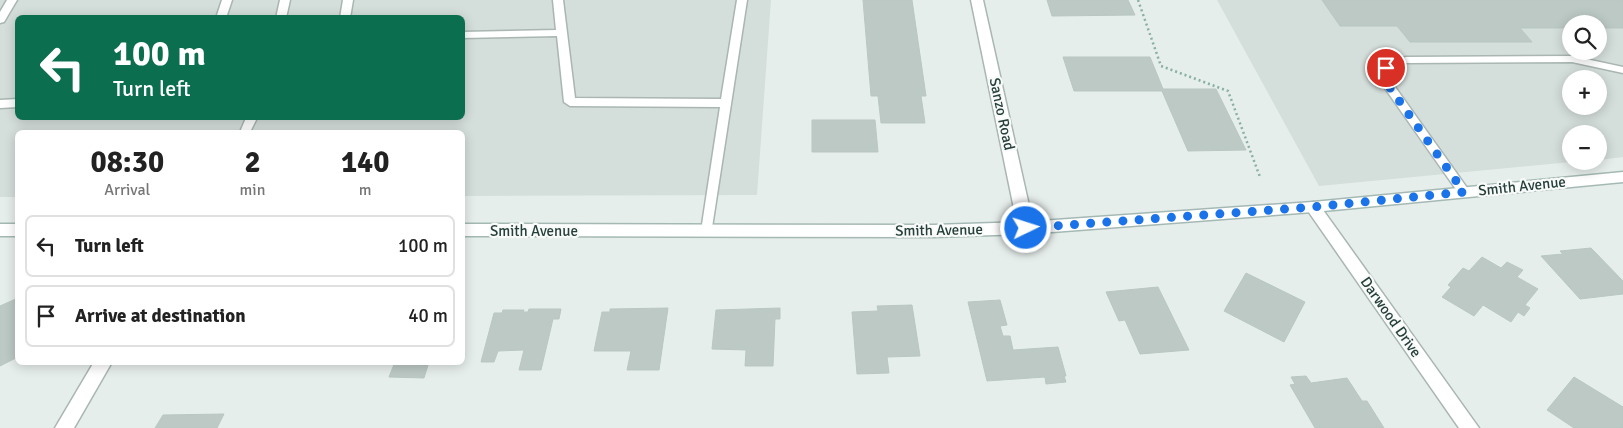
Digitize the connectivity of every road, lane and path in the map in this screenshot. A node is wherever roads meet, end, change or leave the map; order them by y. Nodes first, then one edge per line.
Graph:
1 (12, 0) edge
2 (227, 0) edge
3 (285, 0) edge
4 (348, 0) edge
5 (558, 0) edge
6 (742, 0) edge
7 (977, 0) edge
8 (1138, 0) edge
9 (222, 15) edge
10 (282, 15) edge
11 (346, 15) edge
12 (0, 20) edge
13 (562, 33) junction
14 (465, 35) edge
15 (1623, 70) edge
16 (727, 103) junction
17 (0, 104) edge
18 (15, 104) edge
19 (1623, 177) edge
20 (1260, 178) dead end
21 (1464, 192) junction
22 (1313, 207) junction
23 (1026, 228) junction
24 (0, 230) edge
25 (15, 230) edge
26 (465, 230) edge
27 (707, 231) junction
28 (102, 365) edge
29 (64, 428) edge
30 (1470, 428) edge

1 - 12 lane
2 - 9 lane
3 - 10 lane
4 - 11 lane
5 - 13 lane
6 - 16 lane
7 - 23 main road, Sanzo Road
8 - 20 path
13 - 14 lane
13 - 16 lane
15 - 21 lane
16 - 27 lane
17 - 18 lane
19 - 21 main road, Smith Avenue
21 - 22 main road, Smith Avenue
22 - 23 main road, Smith Avenue
22 - 30 main road, Darwood Drive
23 - 27 main road, Smith Avenue
24 - 25 main road
26 - 27 main road, Smith Avenue
28 - 29 main road

